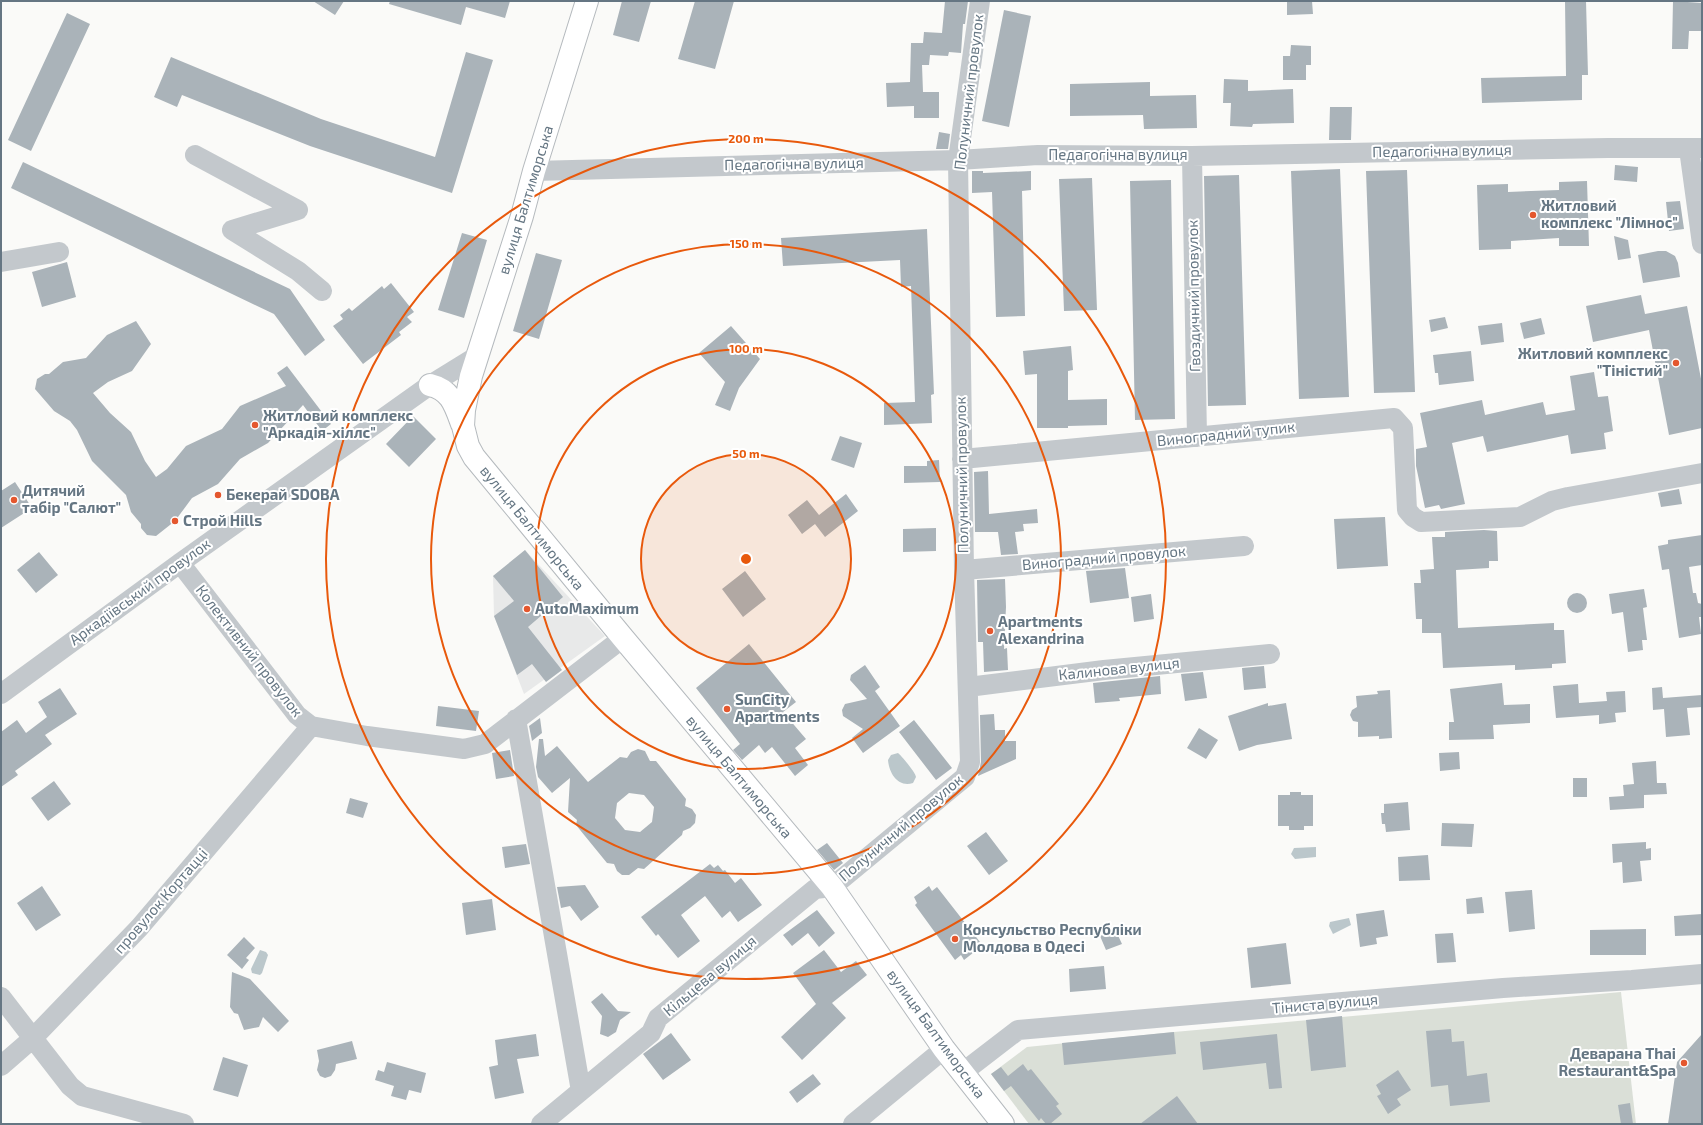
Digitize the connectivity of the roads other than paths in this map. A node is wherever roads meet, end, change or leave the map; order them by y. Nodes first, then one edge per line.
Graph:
1 (587, 1) edge
2 (980, 1) edge
3 (1695, 149) edge
4 (195, 155) dead end
5 (1192, 156) junction
6 (958, 160) junction
7 (534, 171) junction
8 (1702, 244) edge
9 (59, 252) dead end
10 (1, 262) edge
11 (322, 291) dead end
12 (477, 356) junction
13 (430, 384) junction
14 (463, 426) junction
15 (1197, 437) junction
16 (962, 459) junction
17 (1702, 473) edge
18 (1244, 546) dead end
19 (180, 563) junction
20 (964, 570) junction
21 (623, 638) junction
22 (1270, 654) dead end
23 (968, 687) junction
24 (1, 694) edge
25 (516, 720) junction
26 (311, 726) junction
27 (832, 887) junction
28 (1702, 974) edge
29 (1, 997) edge
30 (32, 1039) junction
31 (944, 1049) junction
32 (1, 1066) edge
33 (962, 1073) junction
34 (581, 1091) junction
35 (184, 1124) edge
36 (541, 1124) edge
37 (853, 1124) edge
38 (1003, 1124) edge

1 - 7 main road, вулиця Балтиморська
2 - 6 street, Полуничний провулок
3 - 5 street, Педагогічна вулиця
3 - 8 street
4 - 11 street
5 - 6 street, Педагогічна вулиця
5 - 15 street, Гвоздичний провулок
6 - 7 street, Педагогічна вулиця
6 - 16 street, Полуничний провулок
7 - 12 main road, вулиця Балтиморська
9 - 10 street
12 - 13 street, Аркадіївський провулок
12 - 14 main road, вулиця Балтиморська
13 - 14 main road
13 - 19 street, Аркадіївський провулок
14 - 21 main road, вулиця Балтиморська
15 - 16 street, Виноградний тупик
15 - 17 street, Виноградний тупик
16 - 20 street, Полуничний провулок
18 - 20 street, Виноградний провулок
19 - 24 street, Аркадіївський провулок
19 - 26 street, Колективний провулок
20 - 23 street, Полуничний провулок
21 - 25 street, Колективний провулок
21 - 27 main road, вулиця Балтиморська
22 - 23 street, Калинова вулиця
23 - 27 street, Полуничний провулок
25 - 26 street, Колективний провулок
25 - 34 street
26 - 30 street, провулок Кортацці
27 - 31 main road, вулиця Балтиморська
27 - 34 street, Кільцева вулиця
28 - 33 street, Тіниста вулиця
29 - 30 street
30 - 32 street, провулок Кортацці
30 - 35 street
31 - 33 main road, вулиця Балтиморська
31 - 37 street
33 - 38 main road, вулиця Балтиморська
34 - 36 street, Кільцева вулиця

